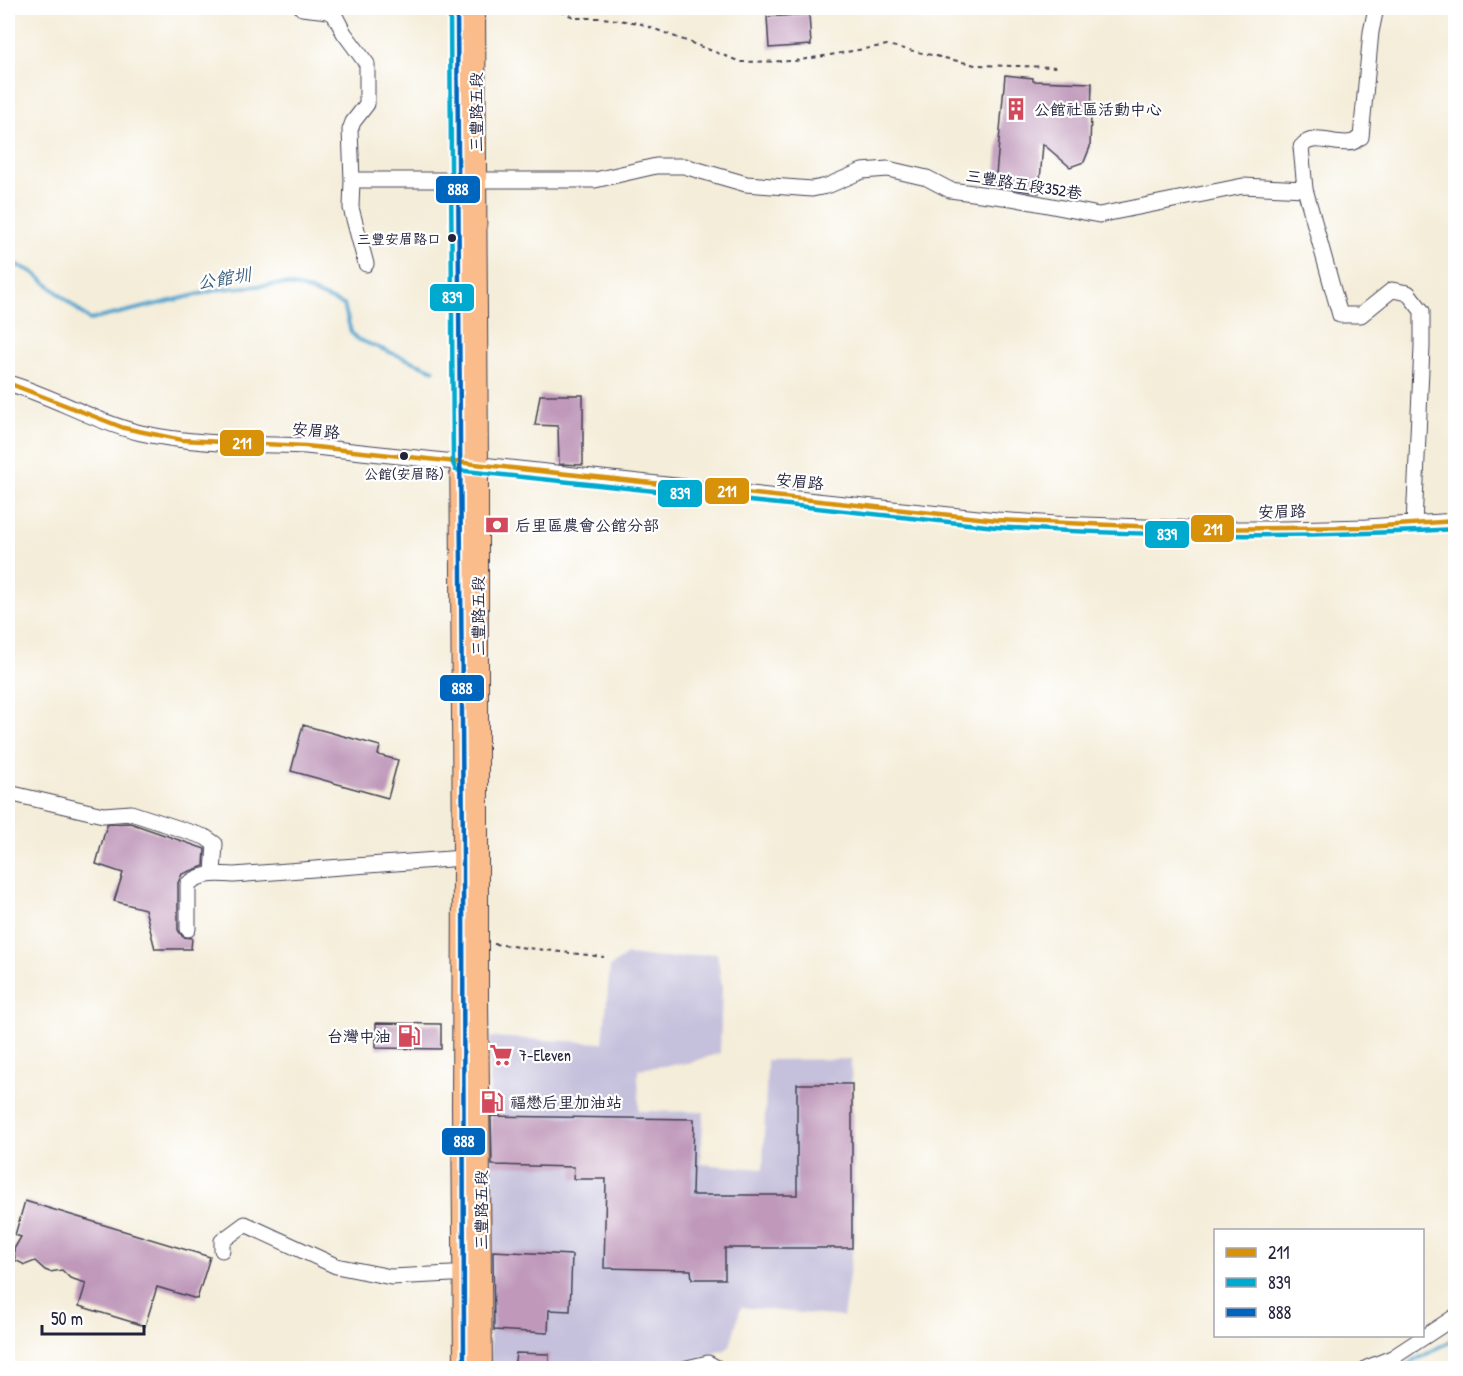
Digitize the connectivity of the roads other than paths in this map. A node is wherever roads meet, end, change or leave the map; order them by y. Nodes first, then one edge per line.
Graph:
1 (302, 8) edge
2 (457, 8) edge
3 (475, 8) edge
4 (1376, 8) edge
5 (467, 179) junction
6 (352, 180) junction
7 (1305, 189) junction
8 (366, 264) dead end
9 (8, 383) edge
10 (469, 464) junction
11 (1455, 521) edge
12 (1414, 524) junction
13 (8, 796) edge
14 (470, 858) junction
15 (213, 873) junction
16 (188, 929) dead end
17 (222, 1250) dead end
18 (472, 1273) junction
19 (1455, 1316) edge
20 (1424, 1337) edge
21 (1424, 1337) edge
22 (464, 1368) edge
23 (482, 1368) edge
24 (687, 1368) edge
25 (717, 1368) edge
26 (1367, 1368) edge

1 - 6 street
2 - 5 main road, 三豐路五段
3 - 5 main road, 三豐路五段
4 - 7 street
5 - 6 street, 三豐路五段352巷
5 - 7 street, 三豐路五段352巷
5 - 10 main road, 三豐路五段
6 - 8 street
7 - 12 street
9 - 10 street, 安眉路
10 - 12 street, 安眉路
10 - 14 main road, 三豐路五段
11 - 12 street, 安眉路
13 - 15 street
14 - 15 street
14 - 18 main road, 三豐路五段
14 - 18 main road, 三豐路五段
15 - 16 street
17 - 18 street
18 - 22 main road, 三豐路五段
18 - 23 main road, 三豐路五段
19 - 21 street
20 - 26 street
24 - 25 street

